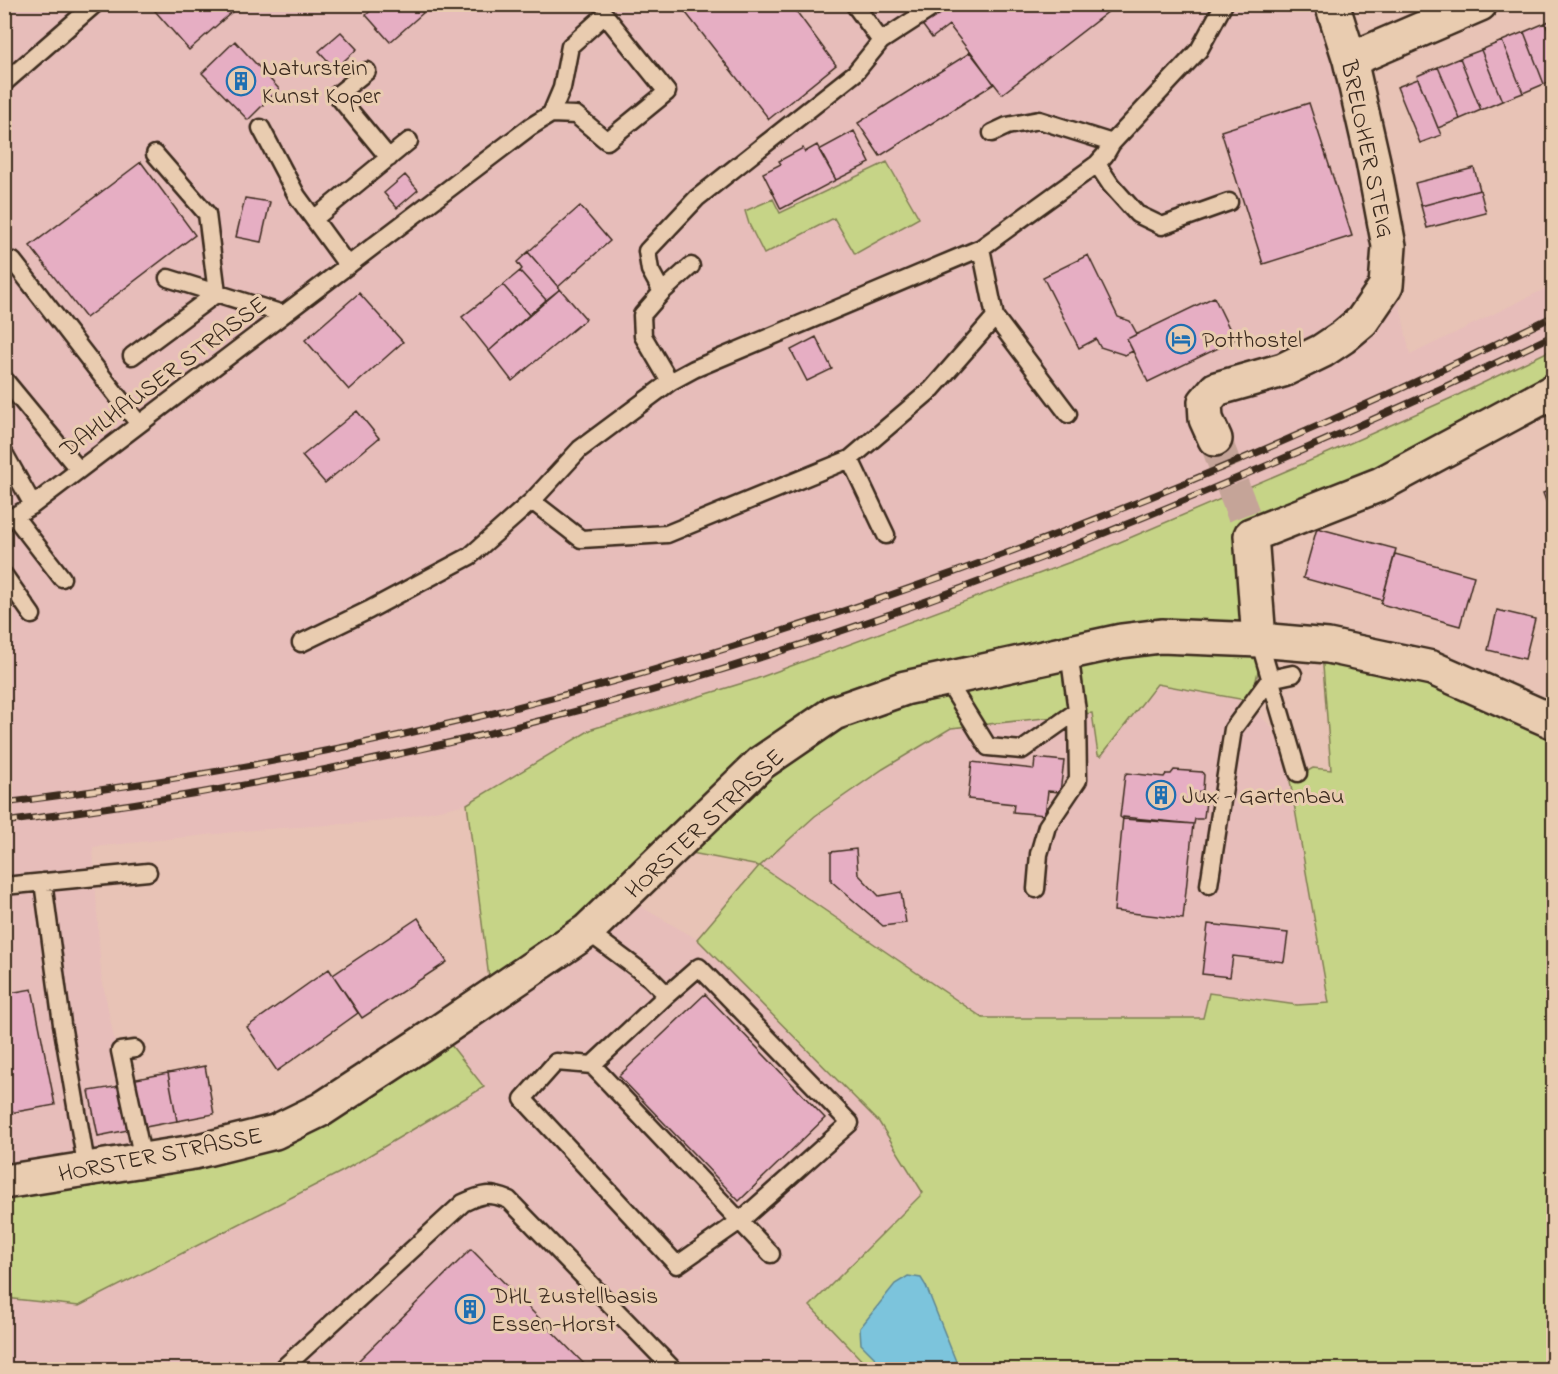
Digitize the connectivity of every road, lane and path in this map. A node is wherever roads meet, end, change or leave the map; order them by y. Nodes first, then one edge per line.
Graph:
1 (94, 4) edge
2 (854, 4) edge
3 (938, 4) edge
4 (1224, 4) edge
5 (1332, 4) edge
6 (1480, 4) edge
7 (881, 41) junction
8 (1350, 60) junction
9 (367, 71) dead end
10 (4, 83) edge
11 (551, 114) junction
12 (261, 128) dead end
13 (992, 133) dead end
14 (409, 141) dead end
15 (1112, 143) junction
16 (155, 154) dead end
17 (389, 158) junction
18 (1097, 164) junction
19 (1229, 202) dead end
20 (314, 219) junction
21 (981, 248) junction
22 (13, 261) dead end
23 (348, 266) junction
24 (691, 266) dead end
25 (168, 278) dead end
26 (662, 292) junction
27 (217, 293) junction
28 (284, 314) junction
29 (995, 317) junction
30 (132, 356) dead end
31 (4, 379) edge
32 (670, 382) junction
33 (1554, 390) edge
34 (1068, 414) dead end
35 (139, 424) junction
36 (1215, 439) tunnel mouth
37 (4, 453) edge
38 (850, 459) junction
39 (79, 470) junction
40 (532, 501) junction
41 (33, 505) junction
42 (9, 519) edge
43 (886, 535) dead end
44 (4, 575) edge
45 (62, 578) dead end
46 (32, 615) dead end
47 (1259, 640) junction
48 (301, 643) dead end
49 (1069, 652) junction
50 (1293, 674) dead end
51 (1270, 679) junction
52 (946, 680) junction
53 (1077, 711) junction
54 (1554, 722) edge
55 (1298, 773) dead end
56 (148, 872) dead end
57 (43, 882) junction
58 (1209, 885) dead end
59 (4, 886) edge
60 (1036, 889) dead end
61 (587, 931) junction
62 (667, 995) junction
63 (135, 1049) dead end
64 (592, 1065) junction
65 (143, 1160) junction
66 (87, 1170) junction
67 (4, 1182) edge
68 (740, 1221) junction
69 (771, 1254) dead end
70 (281, 1370) edge
71 (674, 1370) edge

1 - 10 lane
2 - 7 lane
3 - 7 lane
4 - 15 lane
5 - 8 street, BRELOHER STEIG
6 - 8 street
7 - 26 lane
8 - 36 street, BRELOHER STEIG
9 - 17 lane
11 - 11 lane
11 - 23 lane, DAHLHAUSER STRASSE
12 - 20 lane
13 - 15 lane
14 - 17 lane
15 - 18 lane
16 - 27 lane
17 - 20 lane
18 - 19 lane
18 - 21 lane
20 - 23 lane
21 - 29 lane
21 - 32 lane
22 - 35 lane
23 - 28 lane, DAHLHAUSER STRASSE
24 - 26 lane
25 - 27 lane
26 - 32 lane
27 - 28 lane
27 - 30 lane
28 - 35 lane, DAHLHAUSER STRASSE
29 - 34 lane
29 - 38 lane
31 - 39 lane
32 - 40 lane
33 - 47 street
35 - 39 lane, DAHLHAUSER STRASSE
37 - 41 lane
38 - 40 lane
38 - 43 lane
39 - 41 lane, DAHLHAUSER STRASSE
40 - 48 lane
41 - 42 lane, DAHLHAUSER STRASSE
42 - 45 lane
44 - 46 lane
47 - 49 street, HORSTER STRASSE
47 - 51 lane
47 - 54 street, HORSTER STRASSE
49 - 52 street, HORSTER STRASSE
49 - 53 lane
50 - 51 lane
51 - 55 lane
51 - 58 lane
52 - 53 lane
52 - 61 street, HORSTER STRASSE
53 - 60 lane
56 - 57 lane
57 - 59 lane
57 - 66 lane
61 - 62 lane
61 - 65 street, HORSTER STRASSE
62 - 64 lane
62 - 68 lane
63 - 65 lane
64 - 68 lane
64 - 68 lane
65 - 66 street, HORSTER STRASSE
66 - 67 street, HORSTER STRASSE
68 - 69 lane
70 - 71 lane

